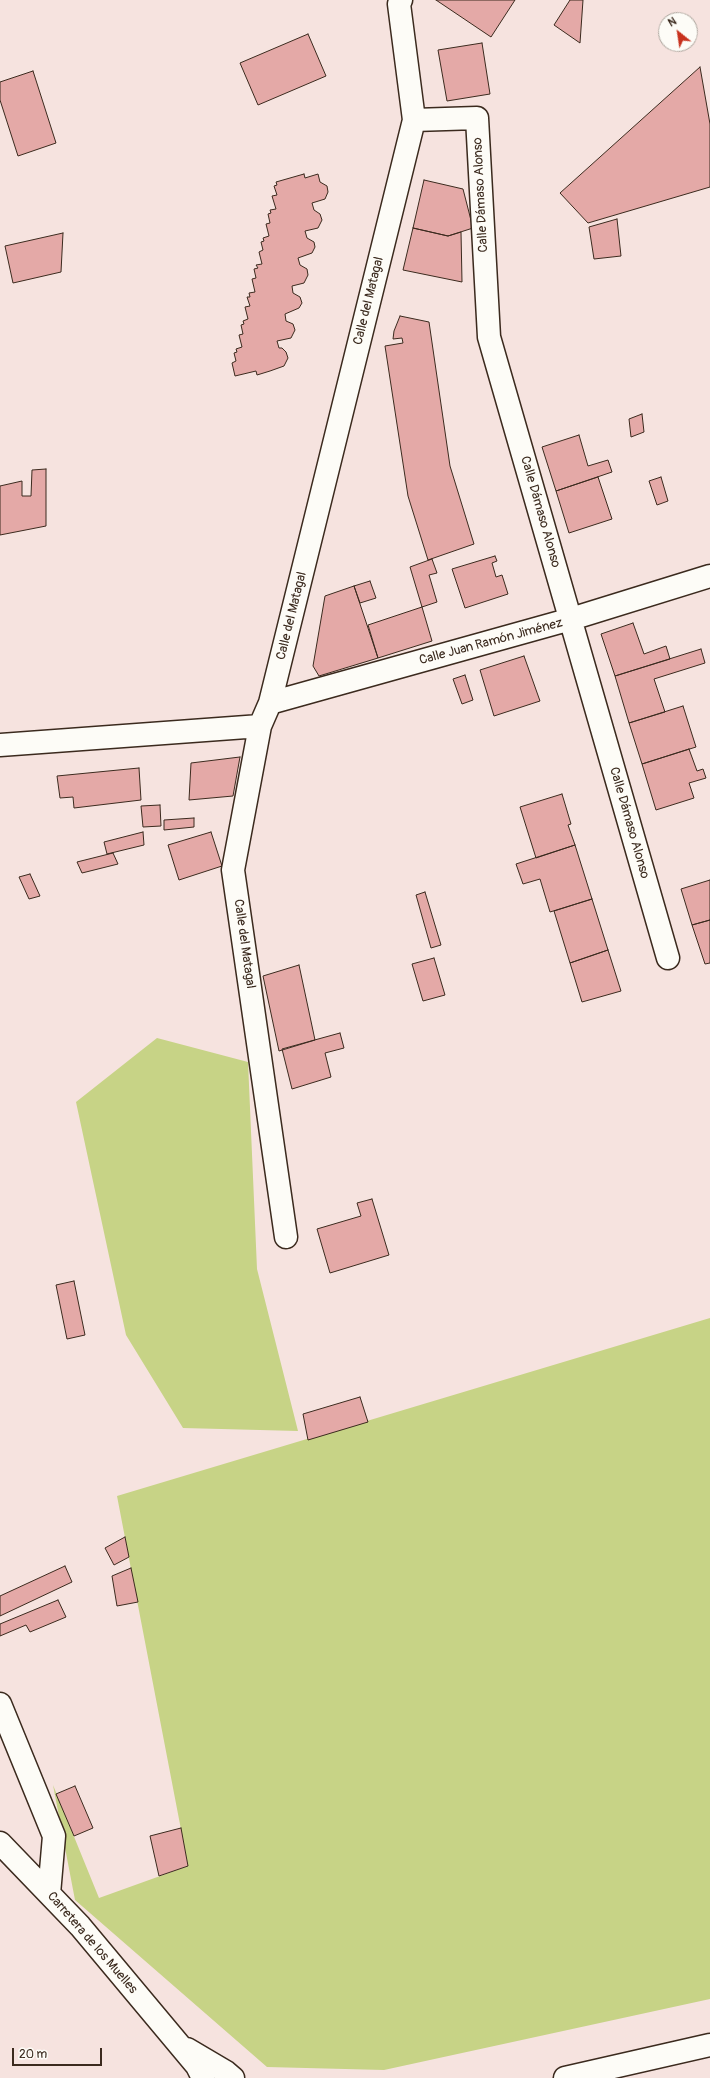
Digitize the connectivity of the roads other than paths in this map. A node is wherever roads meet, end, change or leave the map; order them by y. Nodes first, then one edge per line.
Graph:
1 (401, 0) edge
2 (414, 120) junction
3 (710, 576) edge
4 (571, 619) junction
5 (270, 703) junction
6 (260, 726) junction
7 (0, 745) edge
8 (668, 958) dead end
9 (286, 1237) dead end
10 (0, 1704) edge
11 (0, 1844) edge
12 (49, 1894) junction
13 (180, 2045) junction
14 (710, 2045) edge
15 (203, 2078) edge
16 (233, 2078) edge
17 (565, 2078) edge

1 - 2 street, Calle del Matagal
2 - 4 street, Calle Dámaso Alonso
2 - 5 street, Calle del Matagal
3 - 4 street, Calle Juan Ramón Jiménez
4 - 5 street, Calle Juan Ramón Jiménez
4 - 8 street, Calle Dámaso Alonso
5 - 6 street, Calle del Matagal
6 - 7 street
6 - 9 street, Calle del Matagal
10 - 12 street
11 - 12 street, Carretera de los Muelles
12 - 13 street, Carretera de los Muelles
13 - 15 street, Carretera de los Muelles
13 - 16 street, Carretera de los Muelles
14 - 17 street

